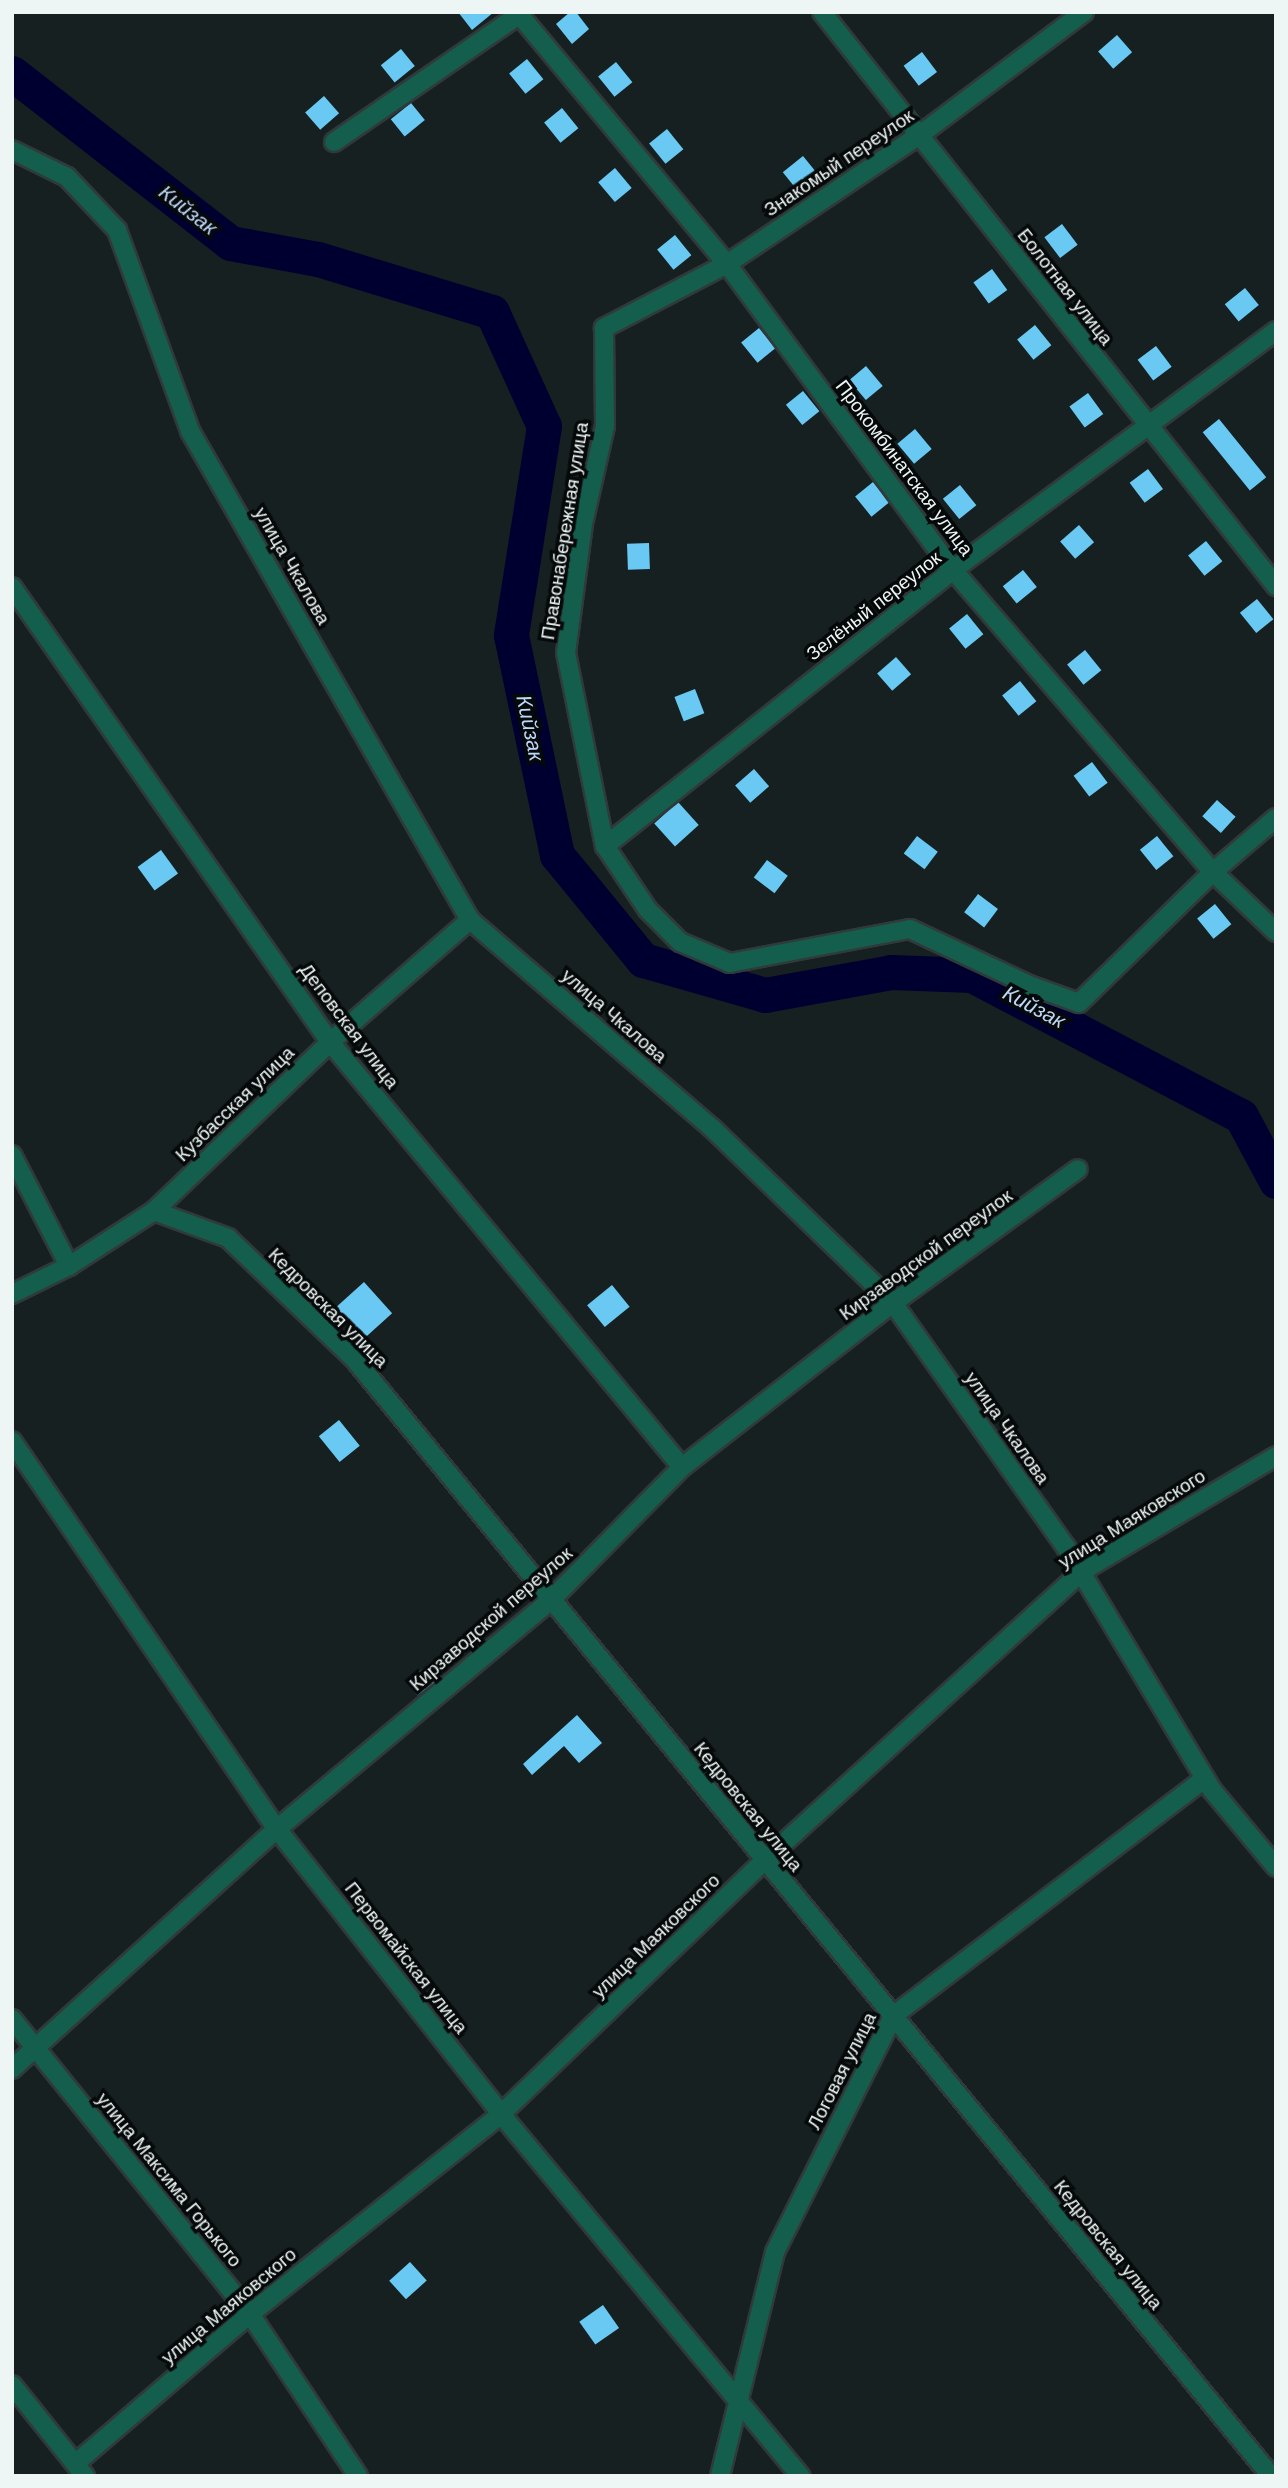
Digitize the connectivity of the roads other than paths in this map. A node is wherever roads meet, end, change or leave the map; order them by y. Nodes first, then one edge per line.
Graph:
1 (822, 12) edge
2 (1084, 12) edge
3 (519, 13) edge
4 (921, 134) junction
5 (334, 142) dead end
6 (12, 150) edge
7 (727, 264) junction
8 (604, 328) joint
9 (1276, 331) edge
10 (1145, 426) junction
11 (953, 570) junction
12 (1276, 586) edge
13 (12, 587) edge
14 (1276, 818) edge
15 (605, 846) junction
16 (1213, 872) junction
17 (470, 920) junction
18 (1276, 932) edge
19 (330, 1042) junction
20 (12, 1155) edge
21 (1078, 1169) dead end
22 (154, 1211) junction
23 (69, 1266) junction
24 (12, 1294) edge
25 (893, 1303) junction
26 (12, 1441) edge
27 (1276, 1456) edge
28 (681, 1467) junction
29 (1080, 1572) junction
30 (551, 1600) junction
31 (1205, 1778) junction
32 (277, 1829) junction
33 (765, 1860) junction
34 (1276, 1867) edge
35 (893, 2016) junction
36 (12, 2019) edge
37 (36, 2049) junction
38 (12, 2068) edge
39 (501, 2114) junction
40 (250, 2314) junction
41 (12, 2385) edge
42 (740, 2399) junction
43 (81, 2469) edge
44 (358, 2476) edge
45 (720, 2476) edge
46 (800, 2476) edge
47 (1271, 2476) edge

1 - 4 street, Болотная улица
2 - 4 street, Знакомый переулок
3 - 5 street
3 - 7 street, Прокомбинатская улица
4 - 7 street, Знакомый переулок
4 - 10 street, Болотная улица
6 - 17 street, улица Чкалова
7 - 8 street, Знакомый переулок
7 - 11 street, Прокомбинатская улица
8 - 15 street, Правонабережная улица
9 - 10 street, Зелёный переулок
10 - 11 street, Зелёный переулок
10 - 12 street, Болотная улица
11 - 15 street, Зелёный переулок
11 - 16 street, Прокомбинатская улица
13 - 19 street, Деповская улица
14 - 16 street
15 - 16 street, Правонабережная улица
16 - 18 street, Прокомбинатская улица
17 - 19 street, Кузбасская улица
17 - 25 street, улица Чкалова
19 - 22 street, Кузбасская улица
19 - 28 street, Деповская улица
20 - 23 street
21 - 25 street, Кирзаводской переулок
22 - 23 street, Кузбасская улица
22 - 30 street, Кедровская улица
23 - 24 street, Кузбасская улица
25 - 28 street, Кирзаводской переулок
25 - 29 street, улица Чкалова
26 - 32 street, Первомайская улица
27 - 29 street, улица Маяковского
28 - 30 street, Кирзаводской переулок
29 - 31 street, улица Чкалова
29 - 33 street, улица Маяковского
30 - 32 street, Кирзаводской переулок
30 - 33 street, Кедровская улица
31 - 34 street, улица Чкалова
31 - 35 street, Логовая улица
32 - 37 street, Кирзаводской переулок
32 - 39 street, Первомайская улица
33 - 35 street, Кедровская улица
33 - 39 street, улица Маяковского
35 - 42 street, Логовая улица
35 - 47 street, Кедровская улица
36 - 37 street, улица Максима Горького
37 - 38 street, Кирзаводской переулок
37 - 40 street, улица Максима Горького
39 - 40 street, улица Маяковского
39 - 42 street, Первомайская улица
40 - 43 street, улица Маяковского
40 - 44 street, улица Максима Горького
41 - 43 street
42 - 45 street, Логовая улица
42 - 46 street, Первомайская улица

